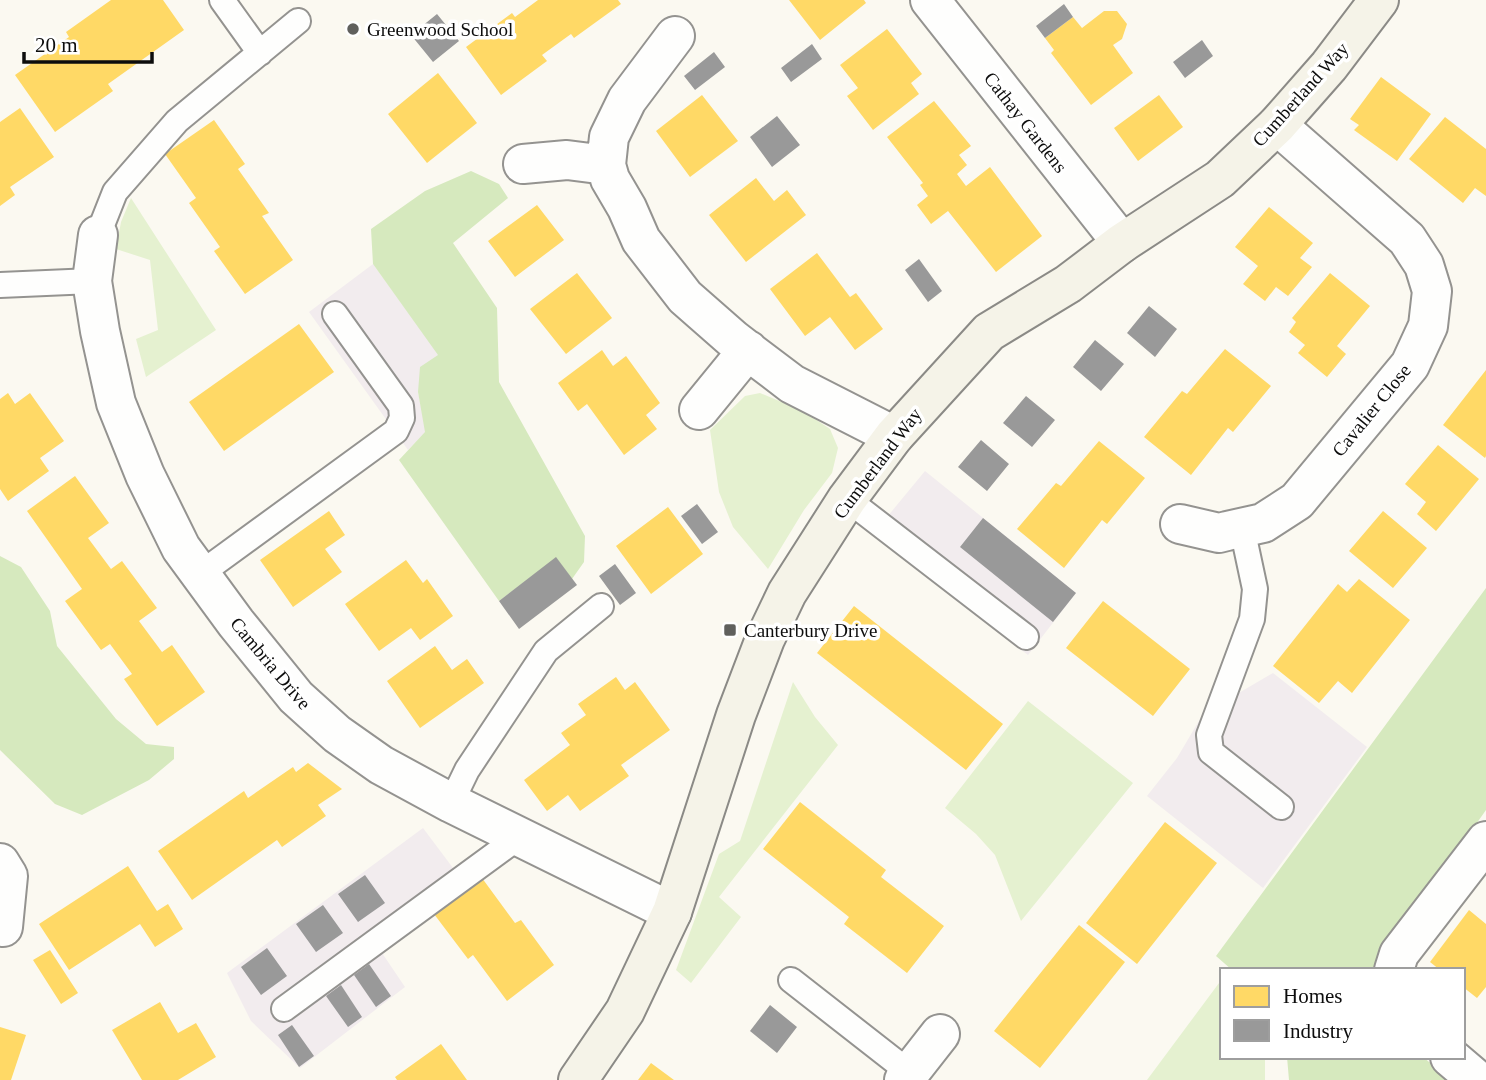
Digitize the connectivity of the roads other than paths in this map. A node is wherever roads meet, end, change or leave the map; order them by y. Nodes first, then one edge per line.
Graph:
1 (222, 0) edge
2 (930, 0) edge
3 (1378, 0) edge
4 (298, 21) dead end
5 (676, 36) dead end
6 (260, 53) junction
7 (1277, 124) junction
8 (523, 164) dead end
9 (606, 165) junction
10 (98, 235) joint
11 (1122, 243) junction
12 (93, 281) junction
13 (0, 285) edge
14 (335, 314) dead end
15 (748, 350) junction
16 (699, 410) dead end
17 (894, 436) junction
18 (847, 499) junction
19 (1180, 524) dead end
20 (1242, 528) junction
21 (200, 574) junction
22 (601, 606) dead end
23 (1026, 637) dead end
24 (451, 803) junction
25 (1281, 807) dead end
26 (520, 836) junction
27 (1486, 841) edge
28 (0, 863) edge
29 (671, 912) junction
30 (3, 927) dead end
31 (1395, 968) edge
32 (791, 980) dead end
33 (284, 1009) dead end
34 (940, 1034) dead end
35 (1452, 1059) edge
36 (908, 1077) edge
37 (578, 1080) edge
38 (1477, 1080) edge

1 - 6 lane
2 - 11 street, Cathay Gardens
3 - 7 street, Cumberland Way
4 - 6 lane
5 - 9 street
6 - 10 lane
7 - 11 street, Cumberland Way
7 - 20 street, Cavalier Close
8 - 9 street
9 - 15 street
10 - 12 street, Cambria Drive
11 - 17 street, Cumberland Way
12 - 13 lane
12 - 21 street, Cambria Drive
14 - 21 lane
15 - 16 street
15 - 17 street
17 - 18 street, Cumberland Way
18 - 23 lane
18 - 29 street, Cumberland Way
19 - 20 street, Cavalier Close
20 - 25 lane
21 - 24 street, Cambria Drive
22 - 24 lane
24 - 26 street, Cambria Drive
26 - 29 street, Cambria Drive
26 - 33 lane
27 - 31 street
28 - 30 street
29 - 37 street, Cumberland Way
32 - 36 lane
34 - 36 street
35 - 38 street

